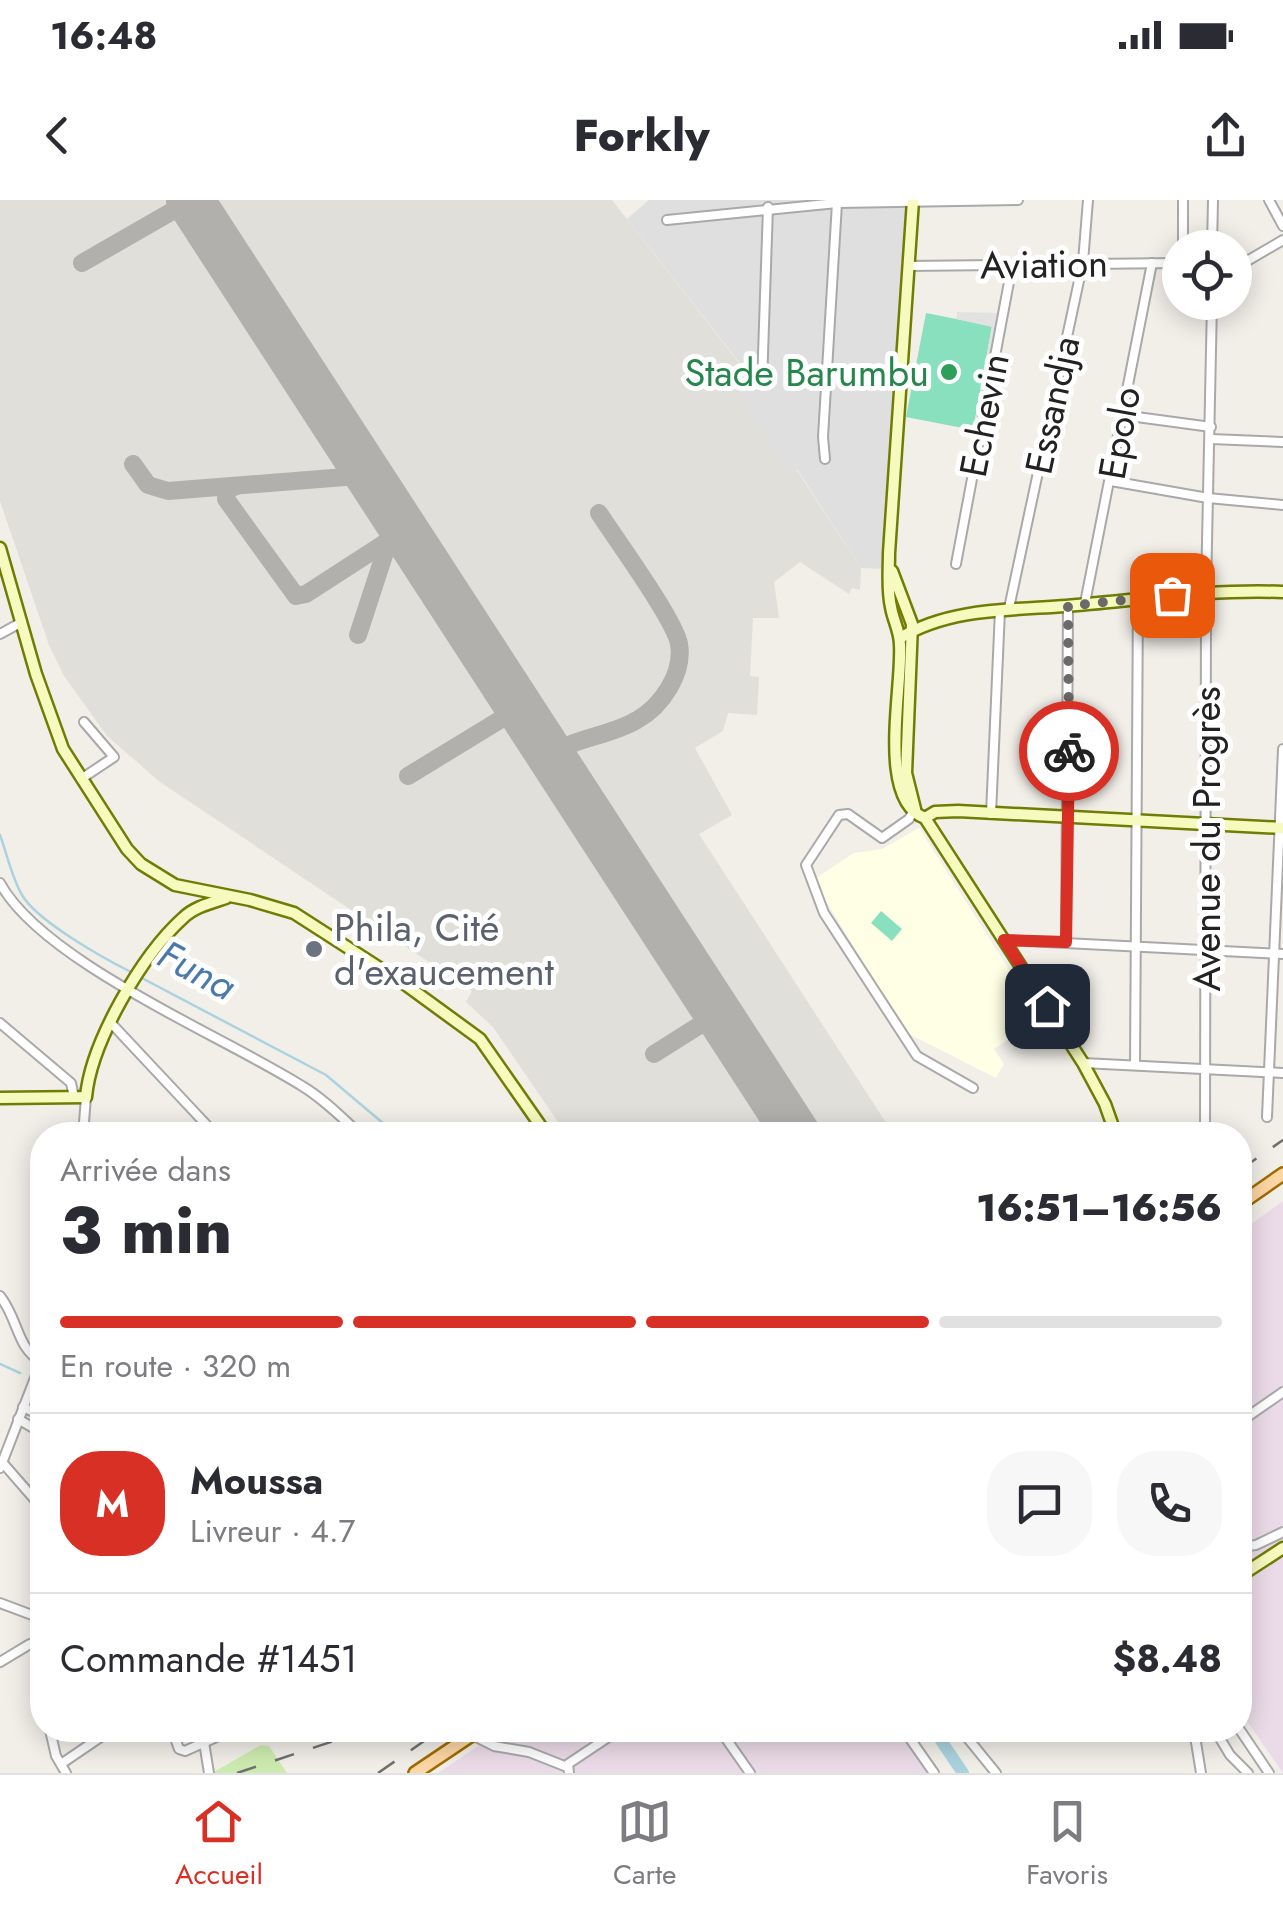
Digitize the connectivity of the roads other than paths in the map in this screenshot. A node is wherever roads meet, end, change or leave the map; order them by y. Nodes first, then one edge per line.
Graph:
1 (1018, 200) edge
2 (1088, 200) edge
3 (1183, 200) edge
4 (1213, 200) edge
5 (1270, 200) edge
6 (913, 201) edge
7 (837, 203) junction
8 (768, 207) junction
9 (667, 220) dead end
10 (1283, 226) edge
11 (1184, 230) edge
12 (1212, 230) edge
13 (1283, 240) edge
14 (1252, 258) edge
15 (1083, 262) junction
16 (1152, 263) junction
17 (1162, 263) edge
18 (908, 266) junction
19 (1012, 266) junction
20 (1212, 320) edge
21 (762, 384) dead end
22 (1122, 415) junction
23 (1211, 427) junction
24 (1211, 439) junction
25 (1283, 442) edge
26 (825, 459) dead end
27 (1111, 481) junction
28 (1208, 498) junction
29 (1283, 504) edge
30 (0, 548) edge
31 (956, 564) dead end
32 (889, 566) junction
33 (1206, 591) junction
34 (1283, 592) edge
35 (1138, 598) junction
36 (1085, 603) junction
37 (1068, 606) junction
38 (1004, 609) junction
39 (22, 622) junction
40 (912, 631) junction
41 (0, 634) edge
42 (900, 638) junction
43 (84, 722) dead end
44 (1283, 749) edge
45 (80, 779) junction
46 (990, 814) junction
47 (918, 815) junction
48 (1069, 818) junction
49 (1136, 820) junction
50 (1207, 825) junction
51 (1282, 828) edge
52 (0, 883) edge
53 (226, 897) junction
54 (1004, 940) junction
55 (1066, 942) junction
56 (1137, 946) junction
57 (1206, 950) junction
58 (1279, 954) edge
59 (129, 985) junction
60 (0, 1023) edge
61 (111, 1023) junction
62 (1084, 1063) junction
63 (1136, 1065) junction
64 (1206, 1069) junction
65 (1269, 1072) junction
66 (1283, 1073) edge
67 (973, 1088) dead end
68 (80, 1097) junction
69 (0, 1098) edge
70 (1267, 1117) dead end
71 (82, 1122) edge
72 (204, 1122) edge
73 (344, 1122) edge
74 (538, 1122) edge
75 (1111, 1122) edge
76 (1205, 1122) edge
77 (1283, 1174) edge
78 (1252, 1196) edge
79 (0, 1296) edge
80 (30, 1354) edge
81 (30, 1390) edge
82 (1283, 1392) edge
83 (23, 1407) junction
84 (30, 1410) edge
85 (1252, 1414) edge
86 (18, 1419) junction
87 (30, 1426) edge
88 (1, 1465) edge
89 (30, 1495) edge
90 (1283, 1532) edge
91 (1252, 1546) edge
92 (1283, 1548) edge
93 (1252, 1568) edge
94 (0, 1602) edge
95 (30, 1613) edge
96 (30, 1644) edge
97 (0, 1662) edge
98 (54, 1742) edge
99 (97, 1742) edge
100 (178, 1742) edge
101 (204, 1742) joint
102 (460, 1742) edge
103 (489, 1742) edge
104 (604, 1742) edge
105 (728, 1742) edge
106 (912, 1742) edge
107 (971, 1742) edge
108 (1196, 1742) edge
109 (1222, 1742) edge
110 (1248, 1742) edge
111 (64, 1769) edge
112 (568, 1770) edge
113 (748, 1770) edge
114 (209, 1773) edge
115 (415, 1773) edge
116 (737, 1773) edge
117 (934, 1773) edge
118 (996, 1773) edge
119 (1200, 1773) edge
120 (1248, 1773) edge
121 (1269, 1773) edge

1 - 6 street
2 - 15 street, Essandja
3 - 11 street
4 - 12 street
5 - 10 street
6 - 7 street
6 - 18 main road
7 - 8 street
7 - 26 street
8 - 9 street
8 - 21 street
13 - 14 street
15 - 16 street, Aviation
15 - 19 street, Aviation
15 - 38 street, Essandja
16 - 17 street, Aviation
16 - 22 street, Epolo
18 - 19 street, Aviation
18 - 32 main road
19 - 31 street, Echevin
20 - 23 street, Avenue du Progrès
22 - 23 street
22 - 27 street, Epolo
23 - 24 street, Avenue du Progrès
24 - 25 street
24 - 28 street, Avenue du Progrès
27 - 28 street
27 - 36 street, Epolo
28 - 29 street
28 - 33 street, Avenue du Progrès
30 - 39 main road
32 - 40 main road
32 - 42 main road
33 - 34 main road
33 - 35 main road
33 - 50 street, Avenue du Progrès
35 - 36 main road
35 - 49 street
36 - 37 main road
37 - 38 main road
37 - 48 street
38 - 40 main road
38 - 46 street, Essandja
39 - 41 street
39 - 45 main road
40 - 42 main road
40 - 47 main road
42 - 47 main road
43 - 45 street
44 - 51 street
45 - 53 main road
46 - 47 main road
46 - 48 main road
47 - 54 main road
47 - 67 street
48 - 49 main road
48 - 55 street
49 - 50 main road
49 - 56 street
50 - 51 main road
50 - 57 street, Avenue du Progrès
51 - 58 street
52 - 59 street
53 - 59 main road
53 - 74 main road
54 - 55 street
54 - 62 main road
55 - 56 street
56 - 57 street
56 - 63 street
57 - 58 street
57 - 64 street, Avenue du Progrès
58 - 65 street
59 - 61 main road
59 - 73 street
60 - 68 street
61 - 68 main road
61 - 72 street
62 - 63 street
62 - 75 main road
63 - 64 street
64 - 65 street
64 - 76 street, Avenue du Progrès
65 - 66 street
65 - 70 street
68 - 69 main road
68 - 71 street
77 - 78 main road
79 - 80 street
81 - 83 street
82 - 85 street
83 - 84 street
83 - 86 street
86 - 87 street
86 - 88 street
88 - 89 street
90 - 91 street
92 - 93 main road
94 - 95 street
96 - 97 street
98 - 111 street
99 - 111 street
100 - 101 street
101 - 114 street
102 - 115 main road
103 - 112 street
104 - 112 street
105 - 113 street
106 - 117 street
107 - 118 street
108 - 119 street
109 - 120 street
110 - 121 street
113 - 116 street

